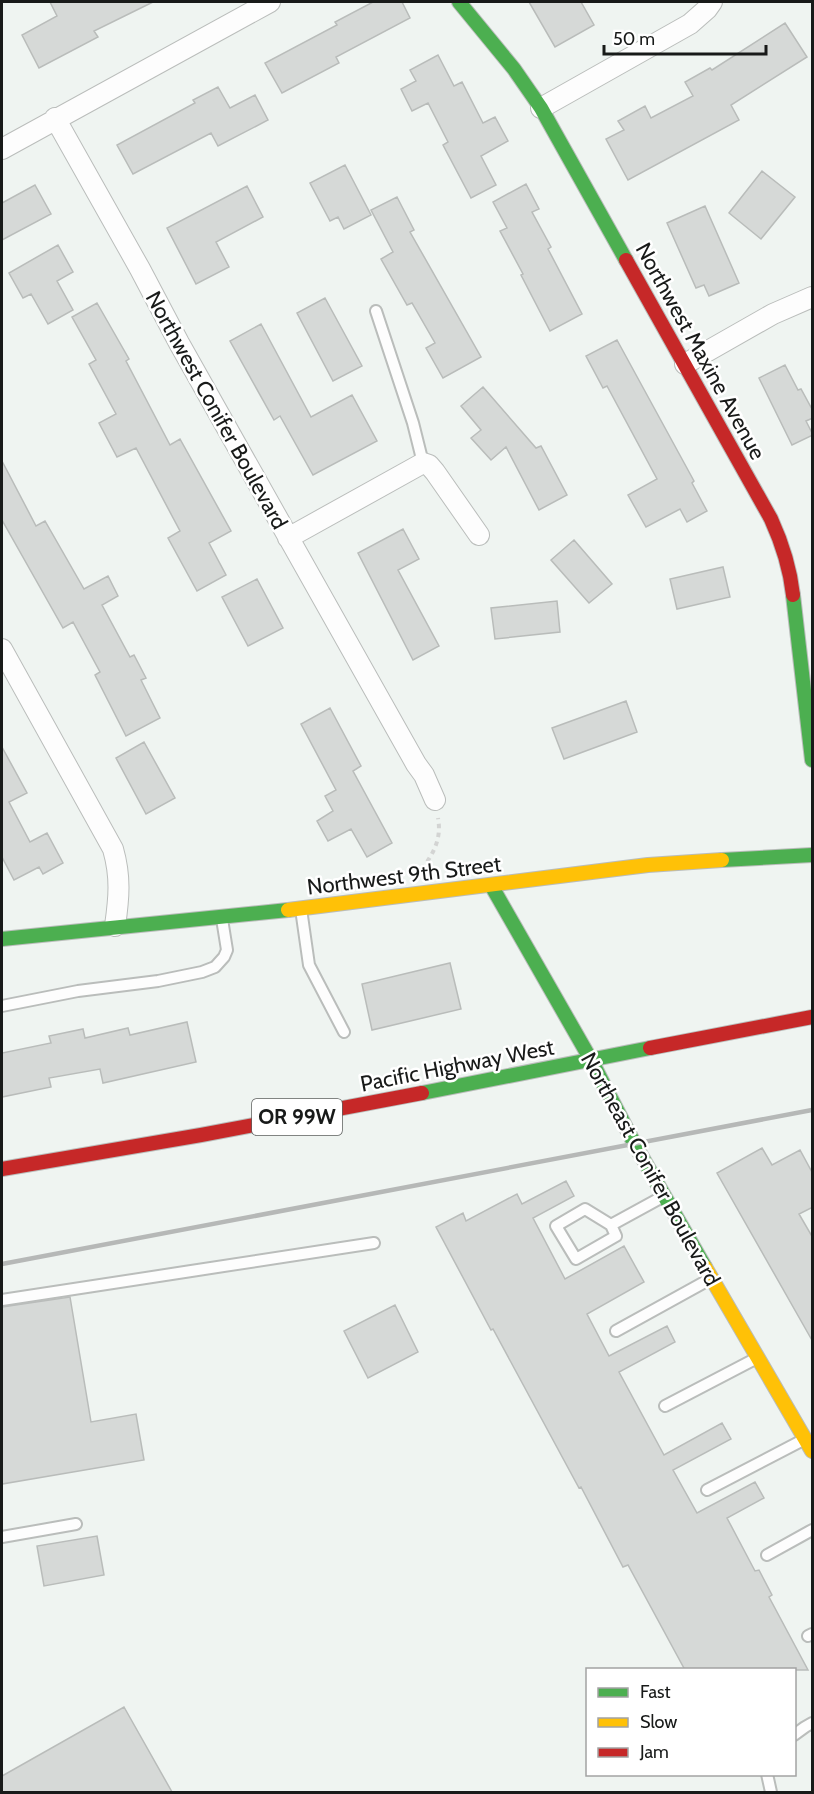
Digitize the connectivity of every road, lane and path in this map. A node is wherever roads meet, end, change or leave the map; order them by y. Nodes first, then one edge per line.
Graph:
1 (270, 2) edge
2 (459, 2) edge
3 (712, 2) edge
4 (541, 108) junction
5 (55, 118) junction
6 (2, 149) edge
7 (813, 297) edge
8 (376, 311) dead end
9 (685, 364) junction
10 (423, 463) junction
11 (479, 535) dead end
12 (288, 538) junction
13 (2, 649) edge
14 (813, 760) edge
15 (435, 800) joint
16 (813, 855) edge
17 (491, 885) junction
18 (416, 896) junction
19 (301, 909) junction
20 (222, 916) junction
21 (115, 926) junction
22 (2, 939) edge
23 (2, 1006) edge
24 (813, 1017) edge
25 (344, 1032) dead end
26 (591, 1060) junction
27 (2, 1169) edge
28 (664, 1196) junction
29 (611, 1225) junction
30 (374, 1243) dead end
31 (712, 1278) junction
32 (2, 1300) edge
33 (616, 1331) dead end
34 (758, 1358) junction
35 (665, 1406) dead end
36 (805, 1439) junction
37 (813, 1451) edge
38 (707, 1490) dead end
39 (76, 1524) dead end
40 (813, 1530) edge
41 (2, 1537) edge
42 (767, 1555) dead end
43 (813, 1724) edge
44 (796, 1734) edge
45 (767, 1776) edge
46 (771, 1792) edge

1 - 5 street
2 - 4 main road, Northwest Maxine Avenue
3 - 4 street
4 - 9 main road, Northwest Maxine Avenue
5 - 6 street
5 - 12 street, Northwest Conifer Boulevard
7 - 9 street
8 - 10 lane
9 - 14 main road, Northwest Maxine Avenue
10 - 11 street
10 - 12 street
12 - 15 street, Northwest Conifer Boulevard
13 - 21 street
15 - 18 path
16 - 17 main road, Northwest 9th Street
17 - 18 main road, Northwest 9th Street
17 - 26 main road, Northeast Conifer Boulevard
18 - 19 main road, Northwest 9th Street
19 - 20 main road, Northwest 9th Street
19 - 25 lane
20 - 21 main road, Northwest 9th Street
20 - 23 lane
21 - 22 main road, Northwest 9th Street
24 - 26 main road, Pacific Highway West / OR 99W
26 - 27 main road, Pacific Highway West / OR 99W
26 - 28 main road, Northeast Conifer Boulevard
28 - 29 lane
28 - 31 main road, Northeast Conifer Boulevard
29 - 29 lane
30 - 32 lane
31 - 33 lane
31 - 34 main road, Northeast Conifer Boulevard
34 - 35 lane
34 - 36 main road, Northeast Conifer Boulevard
36 - 37 main road, Northeast Conifer Boulevard
36 - 38 lane
39 - 41 lane
40 - 42 lane
43 - 44 lane
45 - 46 lane

